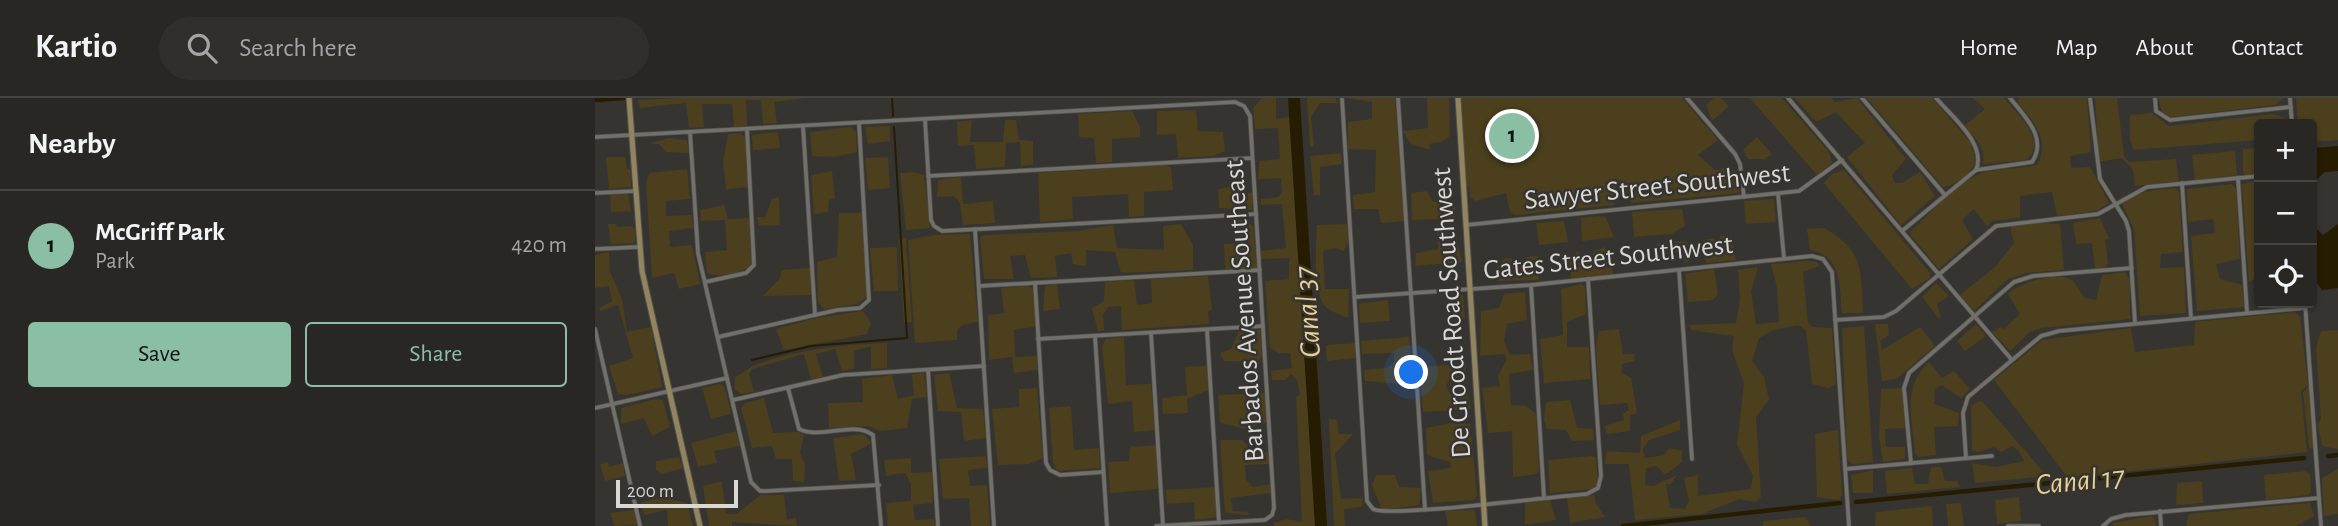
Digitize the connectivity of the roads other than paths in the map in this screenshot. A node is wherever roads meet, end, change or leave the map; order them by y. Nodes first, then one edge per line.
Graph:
1 (629, 98) edge
2 (1342, 98) edge
3 (1398, 98) edge
4 (1458, 98) edge
5 (1687, 98) edge
6 (1789, 98) edge
7 (1862, 98) edge
8 (1936, 98) edge
9 (2010, 98) edge
10 (2090, 98) edge
11 (2155, 98) edge
12 (2290, 98) edge
13 (2291, 107) junction
14 (925, 119) junction
15 (2292, 119) edge
16 (859, 123) junction
17 (803, 126) junction
18 (747, 129) junction
19 (690, 132) junction
20 (631, 135) junction
21 (595, 137) edge
22 (1252, 158) junction
23 (1842, 160) junction
24 (1976, 170) junction
25 (928, 176) junction
26 (2254, 176) edge
27 (2238, 178) junction
28 (2182, 184) junction
29 (636, 191) junction
30 (595, 193) edge
31 (1778, 193) junction
32 (1945, 195) junction
33 (1744, 197) junction
34 (2116, 203) junction
35 (1256, 214) junction
36 (1466, 225) junction
37 (975, 229) junction
38 (1902, 231) junction
39 (639, 247) junction
40 (595, 249) edge
41 (1784, 258) junction
42 (2132, 268) junction
43 (1260, 270) junction
44 (1679, 270) junction
45 (1939, 275) junction
46 (1588, 279) junction
47 (705, 282) junction
48 (1035, 283) junction
49 (1531, 285) junction
50 (978, 286) junction
51 (1470, 289) junction
52 (1411, 294) junction
53 (1355, 297) junction
54 (2283, 308) edge
55 (2305, 308) edge
56 (2247, 313) junction
57 (815, 315) junction
58 (1975, 318) junction
59 (2191, 318) junction
60 (1835, 320) junction
61 (2135, 323) junction
62 (1263, 326) junction
63 (595, 330) edge
64 (1207, 330) junction
65 (1151, 333) junction
66 (1095, 336) junction
67 (718, 337) junction
68 (1038, 339) junction
69 (2012, 360) junction
70 (983, 366) junction
71 (928, 370) junction
72 (727, 378) junction
73 (788, 388) junction
74 (670, 390) junction
75 (733, 401) junction
76 (612, 404) junction
77 (595, 408) edge
78 (1992, 456) dead end
79 (1966, 457) junction
80 (1692, 459) dead end
81 (1911, 463) junction
82 (1846, 469) junction
83 (1103, 472) junction
84 (879, 485) junction
85 (1544, 498) junction
86 (2319, 498) junction
87 (1484, 503) junction
88 (1425, 509) junction
89 (2160, 511) junction
90 (1219, 523) junction
91 (2038, 525) edge
92 (640, 526) edge
93 (700, 526) edge
94 (881, 526) edge
95 (938, 526) edge
96 (994, 526) edge
97 (1107, 526) edge
98 (1156, 526) edge
99 (1163, 526) edge
100 (1485, 526) edge
101 (1849, 526) edge
102 (2008, 526) edge
103 (2103, 526) edge
104 (2161, 526) edge
105 (2321, 526) edge

1 - 20 street
2 - 53 street
3 - 52 street
4 - 36 street, De Groodt Road Southwest
5 - 33 street
6 - 23 street
7 - 32 street
8 - 24 street
9 - 24 street
10 - 34 street
11 - 13 street
12 - 13 street
13 - 15 street
14 - 16 street
14 - 22 street, Barbados Avenue Southeast
14 - 25 street
16 - 17 street
16 - 57 street
17 - 18 street
17 - 57 street
18 - 19 street
18 - 47 street
19 - 20 street
19 - 47 street
20 - 21 street
20 - 29 street
22 - 25 street
22 - 35 street, Barbados Avenue Southeast
23 - 31 street, Sawyer Street Southwest
23 - 38 street
24 - 32 street
25 - 37 street
26 - 27 street
27 - 28 street
27 - 56 street
28 - 34 street
28 - 59 street
29 - 30 street
29 - 39 street
31 - 33 street, Sawyer Street Southwest
31 - 41 street
32 - 38 street
33 - 36 street, Sawyer Street Southwest
34 - 42 street
34 - 45 street
35 - 37 street
35 - 43 street, Barbados Avenue Southeast
36 - 51 street, De Groodt Road Southwest
37 - 50 street
38 - 45 street
39 - 40 street
39 - 74 street
41 - 44 street, Gates Street Southwest
41 - 60 street, Gates Street Southwest
42 - 58 street
42 - 61 street
43 - 48 street
43 - 62 street, Barbados Avenue Southeast
44 - 46 street, Gates Street Southwest
44 - 80 street
45 - 58 street
45 - 60 street
46 - 49 street, Gates Street Southwest
46 - 85 street
47 - 67 street
48 - 50 street
48 - 68 street
49 - 51 street, Gates Street Southwest
49 - 85 street
50 - 70 street
51 - 52 street, Gates Street Southwest
51 - 87 street, De Groodt Road Southwest
52 - 53 street, Gates Street Southwest
52 - 88 street
53 - 88 street
54 - 56 street
55 - 86 street
56 - 59 street
57 - 67 street
58 - 69 street
58 - 81 street
59 - 61 street
60 - 82 street
61 - 69 street
62 - 64 street
62 - 90 street, Barbados Avenue Southeast
63 - 76 street
64 - 65 street
64 - 90 street
65 - 66 street
65 - 99 street
66 - 68 street
66 - 83 street
67 - 72 street
68 - 83 street
69 - 79 street
70 - 71 street
70 - 96 street
71 - 73 street
71 - 95 street
72 - 74 street
72 - 75 street
73 - 75 street
73 - 84 street
74 - 76 street
74 - 93 street
75 - 84 street
76 - 77 street
76 - 92 street
78 - 79 street
79 - 81 street
81 - 82 street
82 - 101 street
83 - 97 street
84 - 94 street
85 - 87 street
86 - 89 street
86 - 105 street
87 - 88 street
87 - 100 street, De Groodt Road Southwest
89 - 103 street
89 - 104 street
90 - 99 street
91 - 102 street
98 - 99 street

